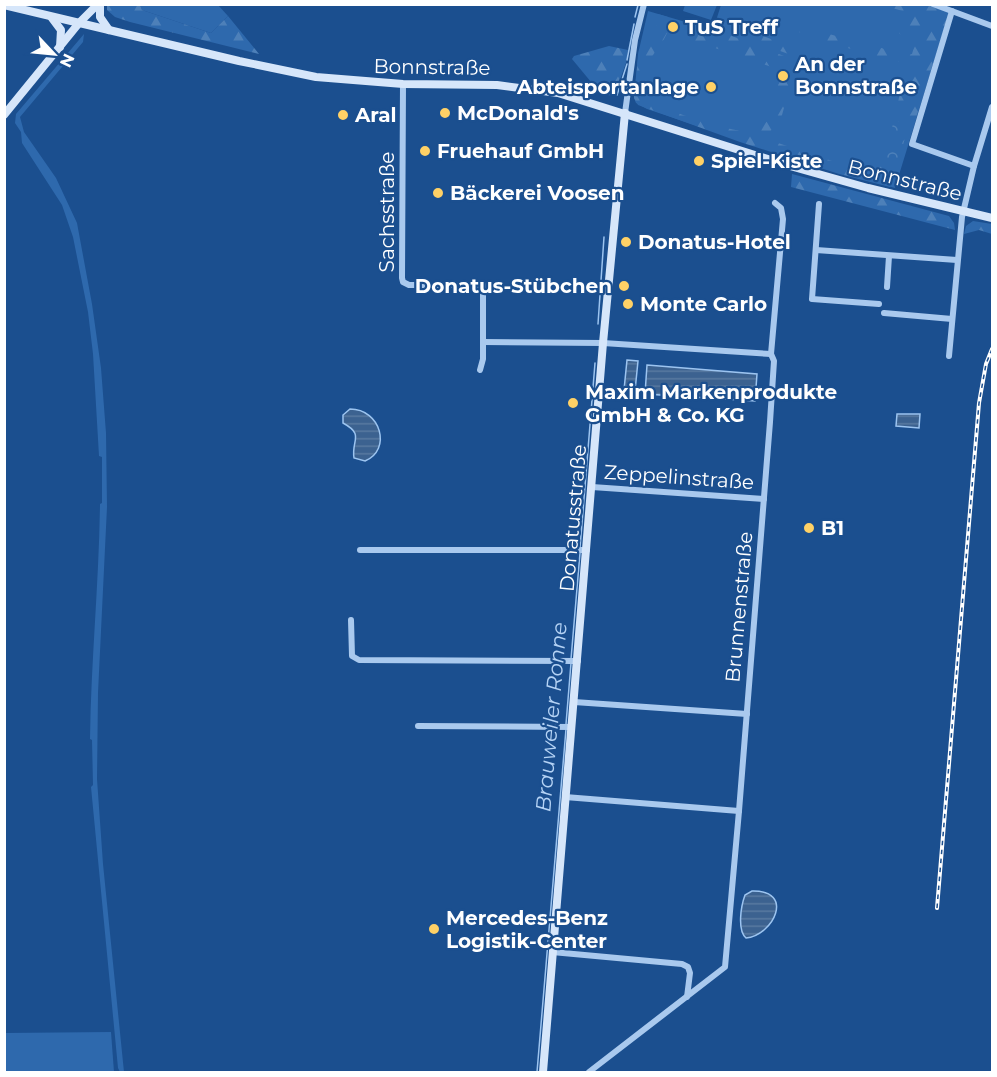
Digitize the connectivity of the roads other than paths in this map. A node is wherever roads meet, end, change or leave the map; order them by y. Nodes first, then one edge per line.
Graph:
1 (99, 4) edge
2 (644, 4) edge
3 (933, 4) edge
4 (957, 4) edge
5 (10, 6) edge
6 (954, 12) junction
7 (52, 18) junction
8 (79, 23) junction
9 (993, 26) edge
10 (109, 30) junction
11 (60, 47) junction
12 (403, 84) junction
13 (993, 107) edge
14 (625, 113) junction
15 (4, 115) edge
16 (974, 166) junction
17 (775, 203) dead end
18 (819, 204) dead end
19 (963, 212) junction
20 (993, 218) edge
21 (816, 250) junction
22 (889, 256) junction
23 (957, 260) junction
24 (886, 286) dead end
25 (879, 304) dead end
26 (884, 313) dead end
27 (952, 319) junction
28 (483, 342) junction
29 (603, 343) junction
30 (771, 354) junction
31 (949, 356) dead end
32 (480, 370) dead end
33 (592, 487) junction
34 (764, 499) junction
35 (360, 550) dead end
36 (585, 550) junction
37 (351, 620) dead end
38 (576, 661) junction
39 (574, 702) junction
40 (747, 714) junction
41 (418, 726) dead end
42 (570, 727) junction
43 (566, 797) junction
44 (740, 811) junction
45 (552, 952) junction
46 (687, 997) junction
47 (543, 1072) edge
48 (589, 1072) edge

1 - 8 main road
1 - 10 main road
2 - 14 street, Donatusstraße
3 - 6 street
4 - 6 street
5 - 7 main road, Bonnstraße
6 - 9 street
6 - 16 street
7 - 8 main road, Bonnstraße
7 - 11 main road
8 - 10 main road, Bonnstraße
8 - 11 main road
10 - 12 main road, Bonnstraße
11 - 15 main road
12 - 14 main road, Bonnstraße
12 - 28 street, Sachsstraße
13 - 16 street
14 - 19 main road, Bonnstraße
14 - 29 main road, Donatusstraße
16 - 19 street
17 - 30 street, Brunnenstraße
18 - 21 street
19 - 20 main road, Bonnstraße
19 - 23 street
21 - 22 street
21 - 25 street
22 - 23 street
22 - 24 street
23 - 27 street
26 - 27 street
27 - 31 street
28 - 29 street
28 - 32 street, Sachsstraße
29 - 30 street
29 - 33 main road, Donatusstraße
30 - 34 street, Brunnenstraße
33 - 34 street, Zeppelinstraße
33 - 36 main road, Donatusstraße
34 - 40 street, Brunnenstraße
35 - 36 street
36 - 38 main road, Donatusstraße
37 - 38 street
38 - 39 main road, Donatusstraße
39 - 40 street
39 - 42 main road, Donatusstraße
40 - 44 street, Brunnenstraße
41 - 42 street
42 - 43 main road, Donatusstraße
43 - 44 street
43 - 45 main road, Donatusstraße
44 - 46 street, Brunnenstraße
45 - 46 street
45 - 47 main road, Donatusstraße
46 - 48 street, Brunnenstraße

